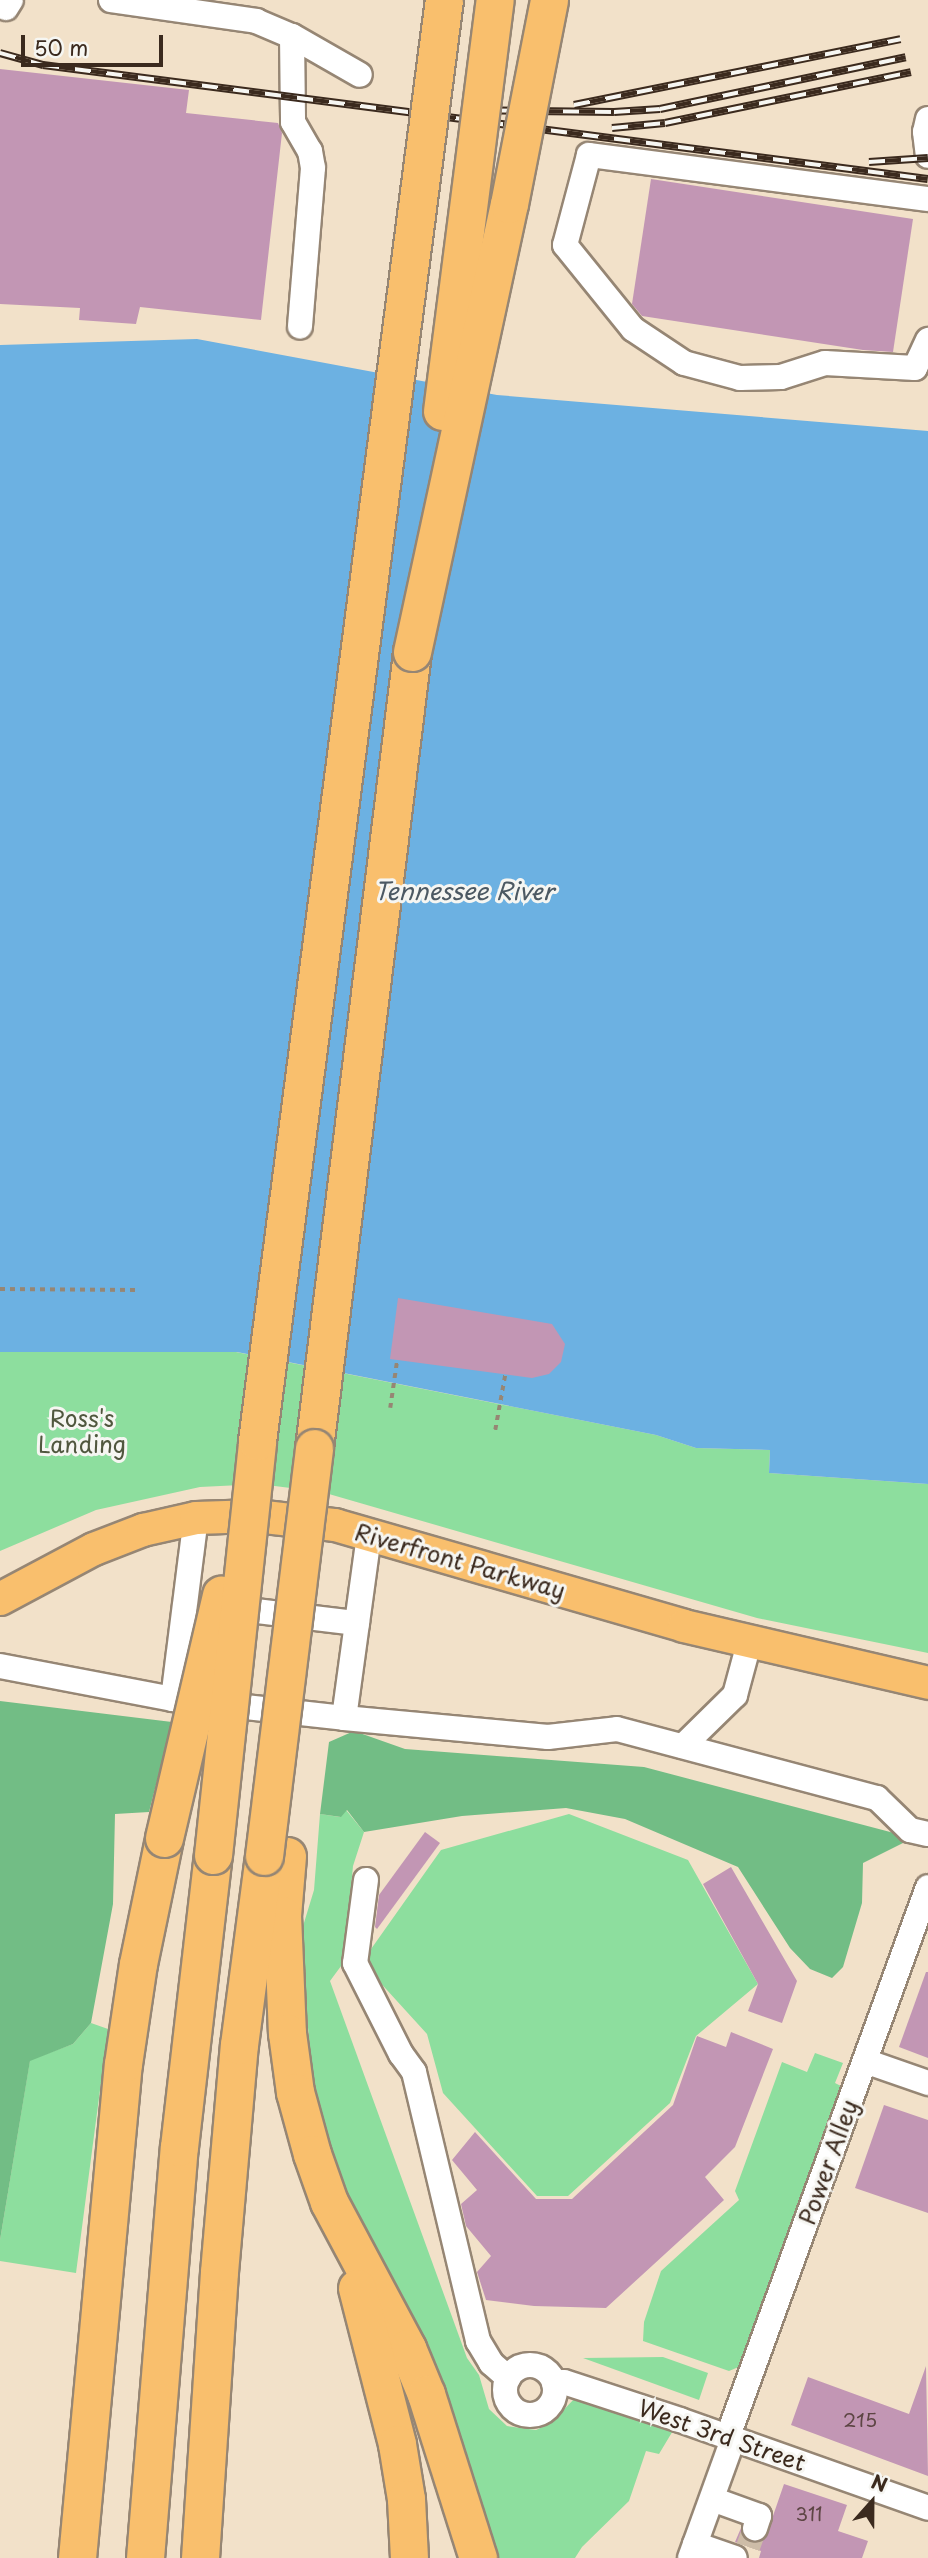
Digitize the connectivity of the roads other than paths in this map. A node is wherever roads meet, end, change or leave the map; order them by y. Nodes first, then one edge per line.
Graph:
1 (111, 0) edge
2 (444, 0) edge
3 (495, 0) edge
4 (550, 0) edge
5 (292, 36) junction
6 (360, 75) dead end
7 (928, 119) edge
8 (928, 156) edge
9 (928, 199) edge
10 (300, 326) dead end
11 (928, 340) edge
12 (412, 652) junction
13 (257, 1441) junction
14 (196, 1518) junction
15 (369, 1535) junction
16 (0, 1599) edge
17 (185, 1602) junction
18 (357, 1623) junction
19 (749, 1643) junction
20 (0, 1666) edge
21 (928, 1683) edge
22 (173, 1699) junction
23 (344, 1718) junction
24 (683, 1746) junction
25 (928, 1834) edge
26 (276, 1856) junction
27 (366, 1880) dead end
28 (928, 1887) edge
29 (865, 2061) junction
30 (928, 2083) edge
31 (329, 2202) junction
32 (508, 2378) junction
33 (554, 2384) junction
34 (731, 2437) junction
35 (712, 2498) junction
36 (928, 2508) edge
37 (746, 2548) edge
38 (692, 2551) edge
39 (76, 2558) edge
40 (145, 2558) edge
41 (200, 2558) edge
42 (409, 2558) edge
43 (478, 2558) edge

1 - 5 street
2 - 13 highway, bridge
3 - 12 highway, bridge
4 - 12 highway, bridge
5 - 6 street
5 - 10 street
7 - 8 street
9 - 11 street
12 - 26 highway, bridge
13 - 39 highway, bridge
13 - 40 highway, bridge
14 - 15 main road, Riverfront Parkway
14 - 16 main road, Riverfront Parkway
14 - 17 street
15 - 18 street
15 - 19 main road, Riverfront Parkway
17 - 18 street
17 - 22 street
18 - 23 street
19 - 21 main road, Riverfront Parkway
19 - 24 street
20 - 22 street
22 - 23 street
23 - 24 street
24 - 25 street
26 - 31 highway
26 - 41 highway
27 - 32 street
28 - 29 street, Power Alley
29 - 30 street
29 - 34 street, Power Alley
31 - 42 highway
31 - 43 highway
32 - 33 street
32 - 33 street
33 - 34 street, West 3rd Street
34 - 35 street, Power Alley
34 - 36 street, West 3rd Street
35 - 37 street
35 - 38 street, Power Alley
37 - 38 street

